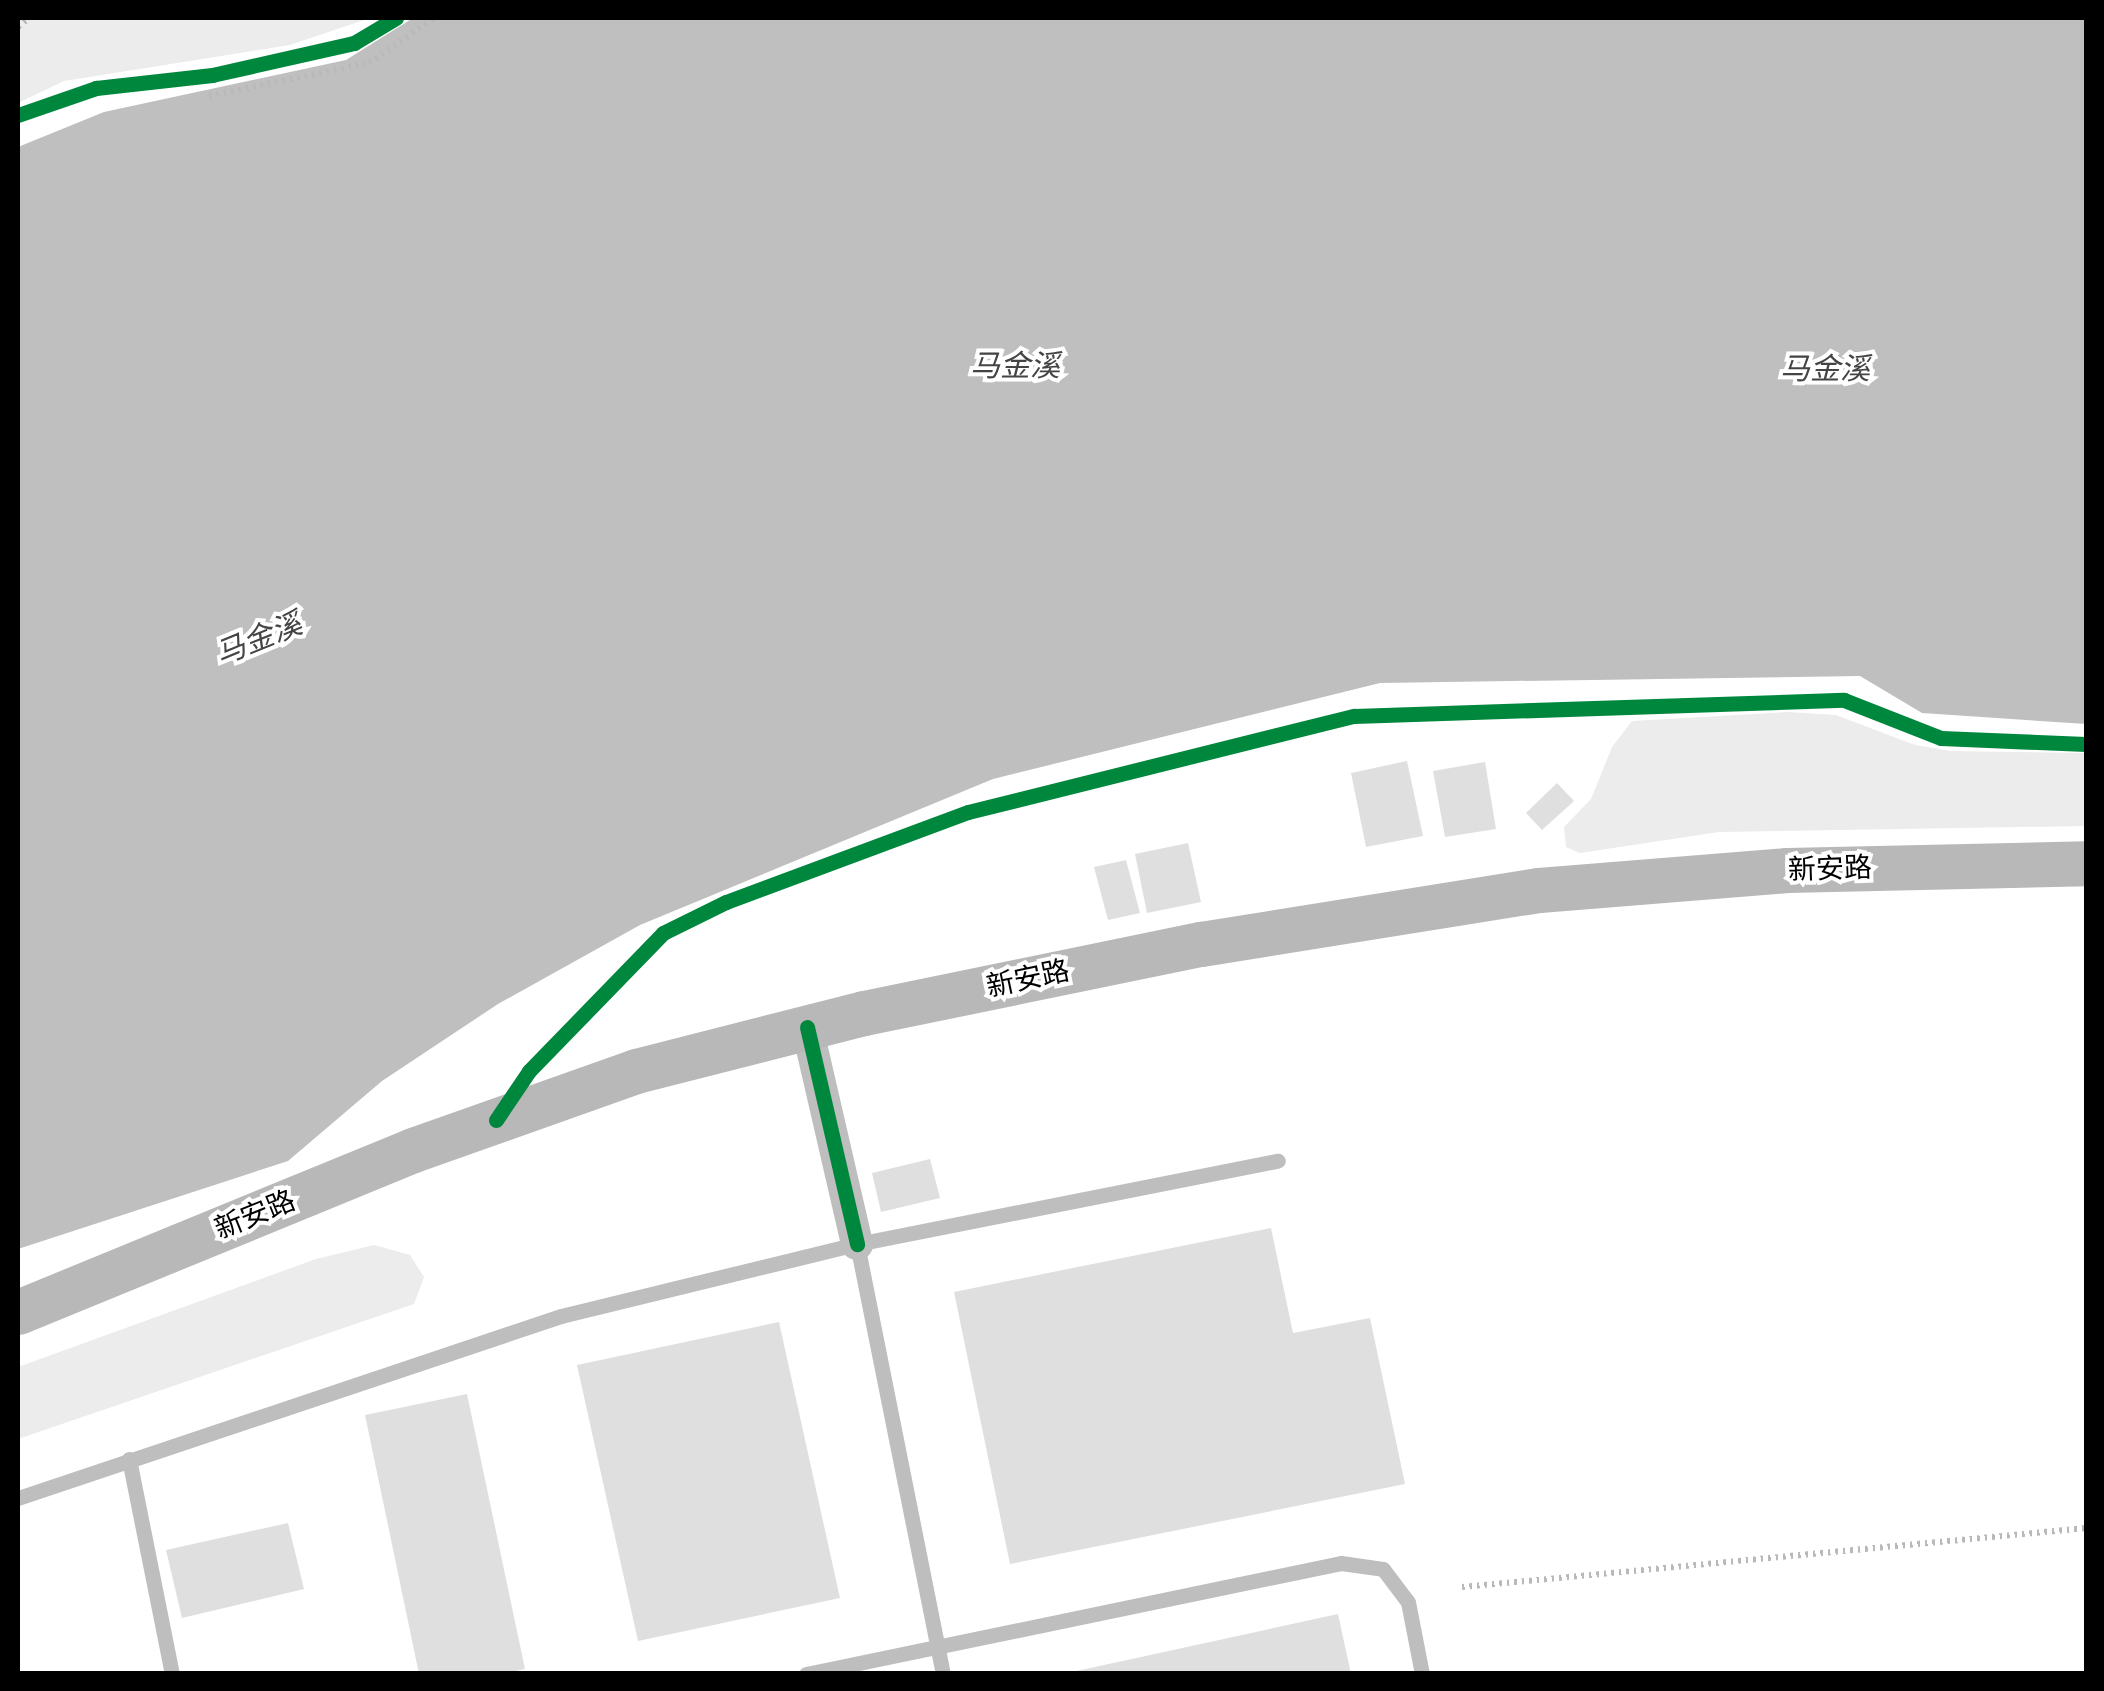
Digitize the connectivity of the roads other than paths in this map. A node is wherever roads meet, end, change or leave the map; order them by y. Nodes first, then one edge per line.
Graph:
1 (2086, 863) edge
2 (807, 1028) junction
3 (1278, 1161) dead end
4 (857, 1244) junction
5 (18, 1312) edge
6 (128, 1459) junction
7 (18, 1498) edge
8 (937, 1645) junction
9 (172, 1674) edge
10 (806, 1674) edge
11 (943, 1674) edge
12 (1422, 1674) edge

1 - 2 main road, 新安路
2 - 4 street
2 - 5 main road, 新安路
3 - 4 lane
4 - 6 lane
4 - 8 lane
6 - 7 lane
6 - 9 lane
8 - 10 lane
8 - 11 lane
8 - 12 lane

